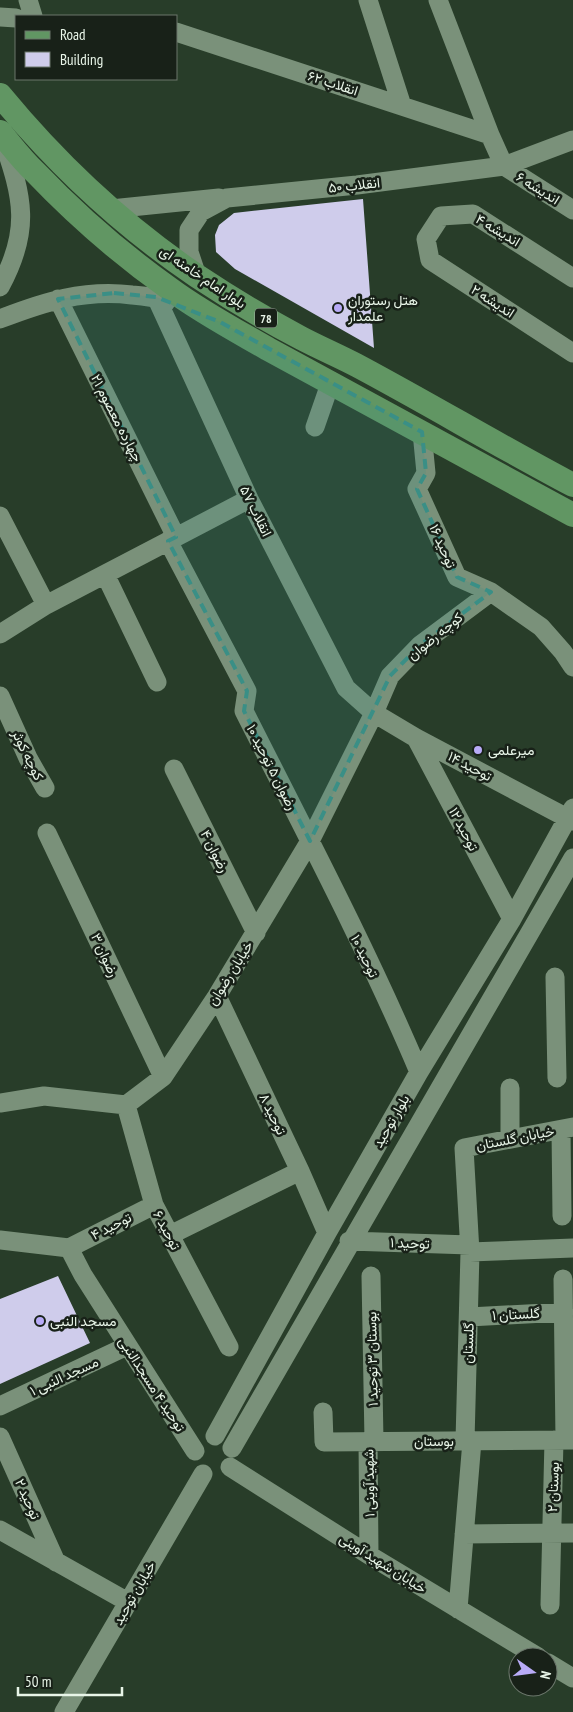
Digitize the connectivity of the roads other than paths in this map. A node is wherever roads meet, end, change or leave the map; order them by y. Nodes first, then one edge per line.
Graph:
1 (28, 0) edge
2 (368, 0) edge
3 (438, 0) edge
4 (33, 15) edge
5 (0, 17) edge
6 (15, 18) edge
7 (178, 33) edge
8 (0, 95) edge
9 (402, 106) junction
10 (0, 132) edge
11 (490, 135) junction
12 (573, 140) edge
13 (504, 166) junction
14 (227, 198) junction
15 (111, 209) junction
16 (573, 210) edge
17 (426, 239) joint
18 (197, 276) junction
19 (573, 278) edge
20 (0, 287) edge
21 (156, 297) junction
22 (58, 299) junction
23 (0, 319) edge
24 (220, 322) junction
25 (573, 353) edge
26 (331, 382) junction
27 (452, 418) junction
28 (315, 428) dead end
29 (422, 432) junction
30 (443, 443) junction
31 (546, 471) junction
32 (573, 486) edge
33 (536, 494) junction
34 (249, 498) junction
35 (573, 515) edge
36 (0, 516) edge
37 (172, 539) junction
38 (105, 574) junction
39 (491, 592) junction
40 (46, 605) junction
41 (0, 634) edge
42 (573, 667) edge
43 (157, 682) dead end
44 (247, 691) joint
45 (0, 696) edge
46 (374, 713) junction
47 (416, 738) junction
48 (174, 769) dead end
49 (45, 788) dead end
50 (571, 816) edge
51 (47, 834) dead end
52 (310, 841) junction
53 (573, 858) edge
54 (512, 919) junction
55 (256, 933) junction
56 (561, 989) edge
57 (217, 996) junction
58 (419, 1072) junction
59 (163, 1077) junction
60 (557, 1078) dead end
61 (510, 1088) dead end
62 (0, 1104) edge
63 (126, 1105) junction
64 (567, 1128) edge
65 (510, 1139) junction
66 (300, 1171) junction
67 (154, 1205) junction
68 (562, 1216) dead end
69 (327, 1233) junction
70 (170, 1235) junction
71 (0, 1240) edge
72 (349, 1241) junction
73 (69, 1248) junction
74 (573, 1248) edge
75 (470, 1249) junction
76 (371, 1276) dead end
77 (563, 1279) dead end
78 (564, 1312) junction
79 (468, 1317) junction
80 (127, 1346) junction
81 (228, 1347) dead end
82 (569, 1371) edge
83 (234, 1403) junction
84 (0, 1406) edge
85 (323, 1412) dead end
86 (250, 1416) junction
87 (215, 1436) junction
88 (0, 1437) edge
89 (564, 1440) edge
90 (371, 1441) junction
91 (469, 1441) junction
92 (232, 1448) junction
93 (194, 1451) junction
94 (230, 1467) junction
95 (203, 1474) junction
96 (0, 1530) edge
97 (573, 1533) edge
98 (464, 1534) junction
99 (552, 1534) junction
100 (369, 1555) junction
101 (56, 1562) junction
102 (128, 1602) junction
103 (550, 1605) dead end
104 (458, 1609) junction
105 (521, 1647) edge
106 (558, 1669) edge
107 (573, 1678) edge
108 (64, 1712) edge

1 - 4 street
2 - 9 street
3 - 11 street
5 - 6 street
7 - 9 street, انقلاب ۶۲
8 - 15 main road, بلوار امام خامنه ای / 78
9 - 11 street, انقلاب ۶۲
10 - 20 street
10 - 24 main road, بلوار امام خامنه ای / 78
11 - 13 street
12 - 13 street, انقلاب ۵۰
13 - 14 street, انقلاب ۵۰
13 - 16 street, اندیشه ۶
14 - 15 street
14 - 18 street, انقلاب ۵۰
15 - 18 main road, بلوار امام خامنه ای / 78
17 - 19 street, اندیشه ۴
17 - 25 street, اندیشه ۲
18 - 27 main road, بلوار امام خامنه ای / 78
21 - 22 street
21 - 24 street
21 - 34 street, انقلاب ۵۷
22 - 23 street
22 - 37 street, چهارده معصوم ۲۱
24 - 26 main road, بلوار امام خامنه ای / 78
26 - 28 street
26 - 29 main road, بلوار امام خامنه ای / 78
27 - 30 main road
27 - 31 main road, بلوار امام خامنه ای / 78
29 - 30 main road, بلوار امام خامنه ای / 78
29 - 39 street, توحید ۱۶
30 - 33 main road, بلوار امام خامنه ای / 78
31 - 32 main road, بلوار امام خامنه ای / 78
31 - 33 main road
33 - 35 main road, بلوار امام خامنه ای / 78
34 - 37 street
34 - 46 street, انقلاب ۵۷
36 - 40 street
37 - 38 street
37 - 44 street, چهارده معصوم ۲۱
38 - 40 street
38 - 43 street
39 - 42 street, توحید ۱۶
39 - 46 street, کوچه رضوان
40 - 41 street
44 - 52 street, رضوان ۵ توحید ۱۰
45 - 49 street, کوچه کوثر
46 - 47 street, توحید ۱۴
46 - 52 street, خیابان رضوان
47 - 50 street, توحید ۱۴
47 - 54 street, توحید ۱۲
48 - 55 street, رضوان ۴
50 - 54 street, بلوار توحید
51 - 59 street, رضوان ۳
52 - 55 street, خیابان رضوان
52 - 58 street, توحید ۱۰
53 - 72 street, بلوار توحید
54 - 58 street, بلوار توحید
55 - 57 street, خیابان رضوان
56 - 60 street
57 - 59 street, خیابان رضوان
57 - 66 street, توحید ۸
58 - 69 street, بلوار توحید
59 - 63 street, خیابان رضوان
61 - 65 street
62 - 63 street
63 - 67 street, توحید ۶
64 - 65 street, خیابان گلستان
64 - 68 street
65 - 75 street, خیابان گلستان
66 - 69 street, توحید ۸
66 - 70 street
67 - 70 street, توحید ۶
67 - 73 street, توحید ۴
69 - 83 street, بلوار توحید
70 - 81 street, توحید ۶
71 - 73 street
72 - 75 street, توحید ۱
72 - 86 street, بلوار توحید
73 - 80 street, توحید ۴ مسجدالنبی
74 - 75 street, توحید ۱
75 - 79 street, گلستان
76 - 90 street, بوستان ۳ توحید ۱
77 - 78 street, بوستان ۲
78 - 79 street, گلستان ۱
78 - 82 street, بوستان ۲
79 - 91 street, گلستان
80 - 84 street, مسجد النبی ۱
80 - 93 street, توحید ۴ مسجدالنبی
82 - 89 street, بوستان ۲
83 - 86 street
83 - 87 street, بلوار توحید
85 - 90 street, بوستان
86 - 92 street, بلوار توحید
87 - 92 street
87 - 93 street
88 - 101 street, توحید ۲
89 - 91 street, بوستان
89 - 99 street, بوستان ۲
90 - 91 street, بوستان
90 - 100 street, شهید آوینی ۱
91 - 98 street, گلستان
92 - 94 street
93 - 95 street
94 - 95 street
94 - 100 street, خیابان شهید آوینی
95 - 102 street, خیابان توحید
96 - 101 street
97 - 99 street
98 - 99 street
98 - 104 street, گلستان
99 - 103 street, بوستان ۲
100 - 104 street, خیابان شهید آوینی
101 - 102 street
102 - 108 street, خیابان توحید
104 - 105 street, خیابان شهید آوینی
106 - 107 street

